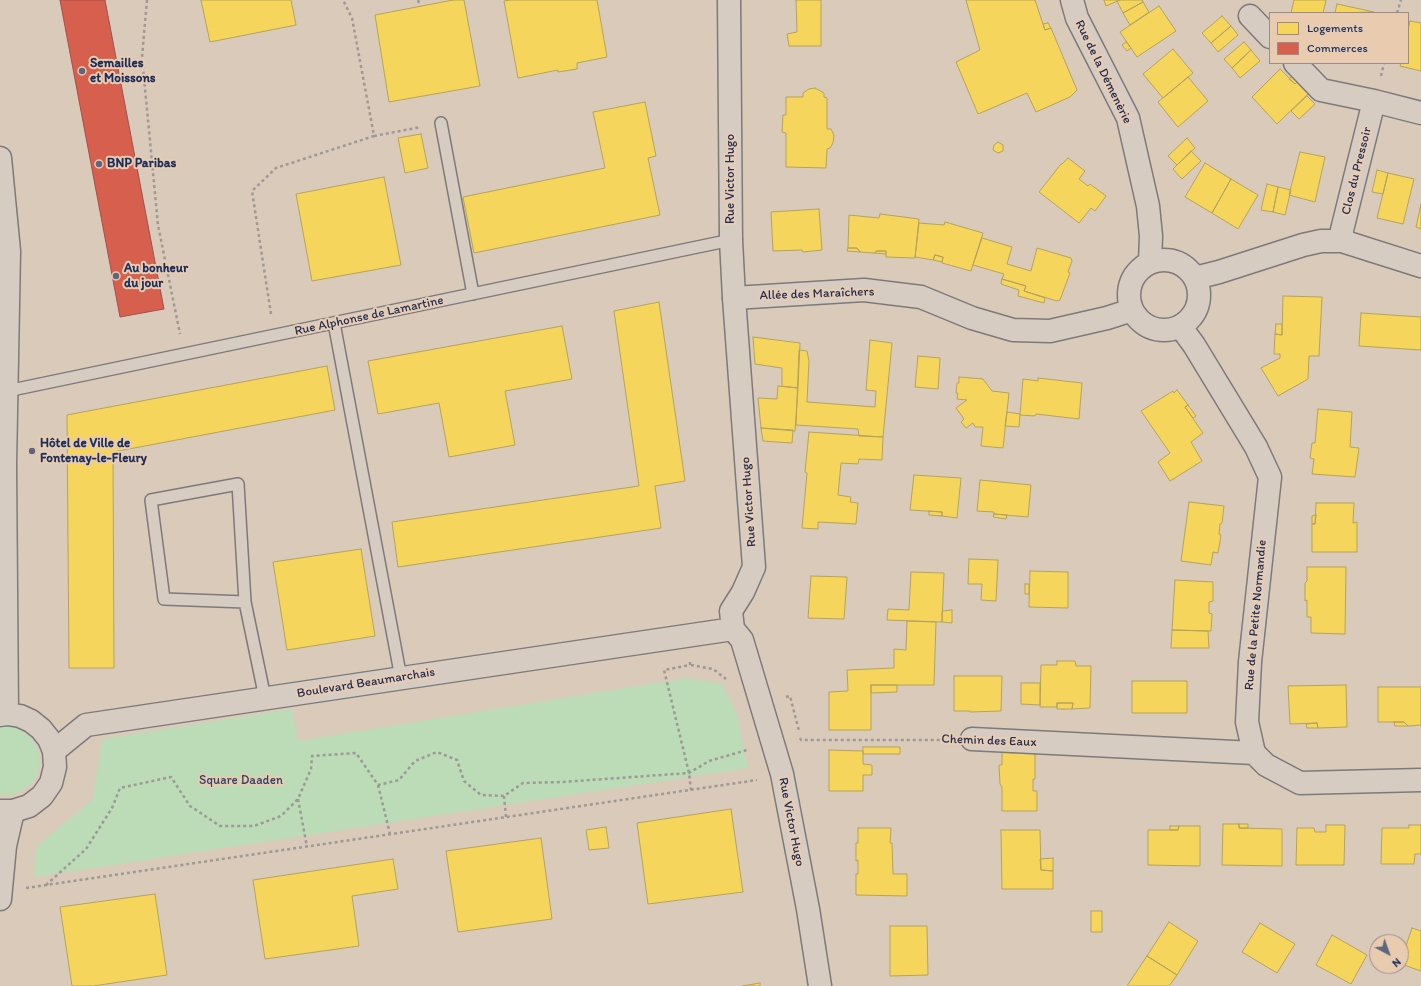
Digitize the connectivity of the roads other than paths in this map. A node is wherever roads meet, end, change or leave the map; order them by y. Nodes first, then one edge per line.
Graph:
1 (729, 0) edge
2 (1072, 0) edge
3 (1250, 16) dead end
4 (1269, 36) edge
5 (1296, 64) edge
6 (1374, 101) junction
7 (1421, 112) edge
8 (441, 123) road end
9 (0, 158) edge
10 (731, 240) junction
11 (1342, 241) junction
12 (1150, 262) junction
13 (1421, 266) edge
14 (1195, 278) junction
15 (473, 294) junction
16 (734, 298) junction
17 (1132, 310) junction
18 (334, 323) junction
19 (1180, 326) junction
20 (7, 391) junction
21 (3, 541) edge
22 (245, 602) junction
23 (732, 620) junction
24 (401, 678) junction
25 (265, 698) junction
26 (4, 715) edge
27 (972, 740) road end
28 (54, 751) junction
29 (1254, 753) junction
30 (1421, 780) edge
31 (7, 811) edge
32 (0, 899) edge
33 (820, 986) edge

1 - 10 street, Rue Victor Hugo
2 - 12 street, Rue de la Démenèrie
3 - 4 street
5 - 6 street
6 - 7 street
6 - 11 street, Clos du Pressoir
8 - 15 lane
9 - 20 street
10 - 15 lane, Rue Alphonse de Lamartine
10 - 16 street, Rue Victor Hugo
11 - 13 street
11 - 14 street
12 - 14 street
12 - 17 street
14 - 19 street
15 - 18 lane, Rue Alphonse de Lamartine
16 - 17 street, Allée des Maraîchers
16 - 23 street, Rue Victor Hugo
17 - 19 street
18 - 20 lane, Rue Alphonse de Lamartine
18 - 24 lane
19 - 29 street, Rue de la Petite Normandie
20 - 21 street
21 - 26 street
22 - 22 lane
22 - 25 lane
23 - 24 street, Boulevard Beaumarchais
23 - 33 street, Rue Victor Hugo
24 - 25 street, Boulevard Beaumarchais
25 - 28 street, Boulevard Beaumarchais
26 - 28 street
27 - 29 street, Chemin des Eaux
28 - 31 street
29 - 30 street
31 - 32 street

